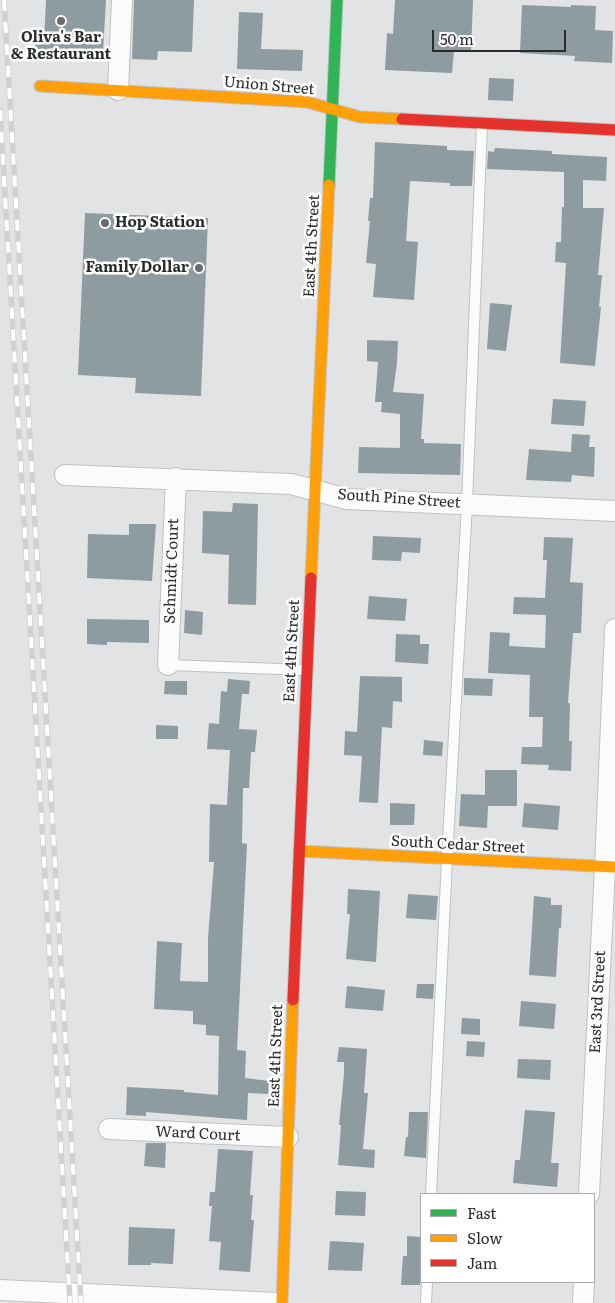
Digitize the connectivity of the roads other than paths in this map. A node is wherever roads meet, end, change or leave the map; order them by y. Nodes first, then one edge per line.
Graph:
1 (122, 0) edge
2 (338, 0) edge
3 (40, 86) dead end
4 (118, 90) junction
5 (333, 110) junction
6 (482, 124) junction
7 (615, 130) edge
8 (65, 475) dead end
9 (176, 478) junction
10 (315, 491) junction
11 (467, 504) junction
12 (615, 511) edge
13 (615, 630) edge
14 (168, 664) joint
15 (307, 670) junction
16 (299, 852) junction
17 (446, 859) junction
18 (610, 867) edge
19 (109, 1129) dead end
20 (288, 1137) junction
21 (431, 1193) edge
22 (589, 1193) edge
23 (427, 1283) edge
24 (584, 1283) edge
25 (0, 1290) edge
26 (35, 1298) edge
27 (277, 1303) edge
28 (282, 1303) edge
29 (426, 1303) edge
30 (583, 1303) edge

1 - 4 street
2 - 5 street, East 4th Street
3 - 4 street, Union Street
4 - 5 street, Union Street
5 - 6 street, Union Street
5 - 10 street, East 4th Street
6 - 7 street, Union Street
6 - 11 lane
8 - 9 street, South Pine Street
9 - 10 street, South Pine Street
9 - 14 street, Schmidt Court
10 - 11 street, South Pine Street
10 - 15 street, East 4th Street
11 - 12 street, South Pine Street
11 - 17 lane
13 - 18 street, East 3rd Street
14 - 15 lane
15 - 16 street, East 4th Street
16 - 17 street, South Cedar Street
16 - 20 street, East 4th Street
17 - 18 street, South Cedar Street
17 - 21 lane
18 - 22 street, East 3rd Street
19 - 20 street, Ward Court
20 - 28 street, East 4th Street
23 - 29 lane
24 - 30 street
25 - 26 street
26 - 27 street

